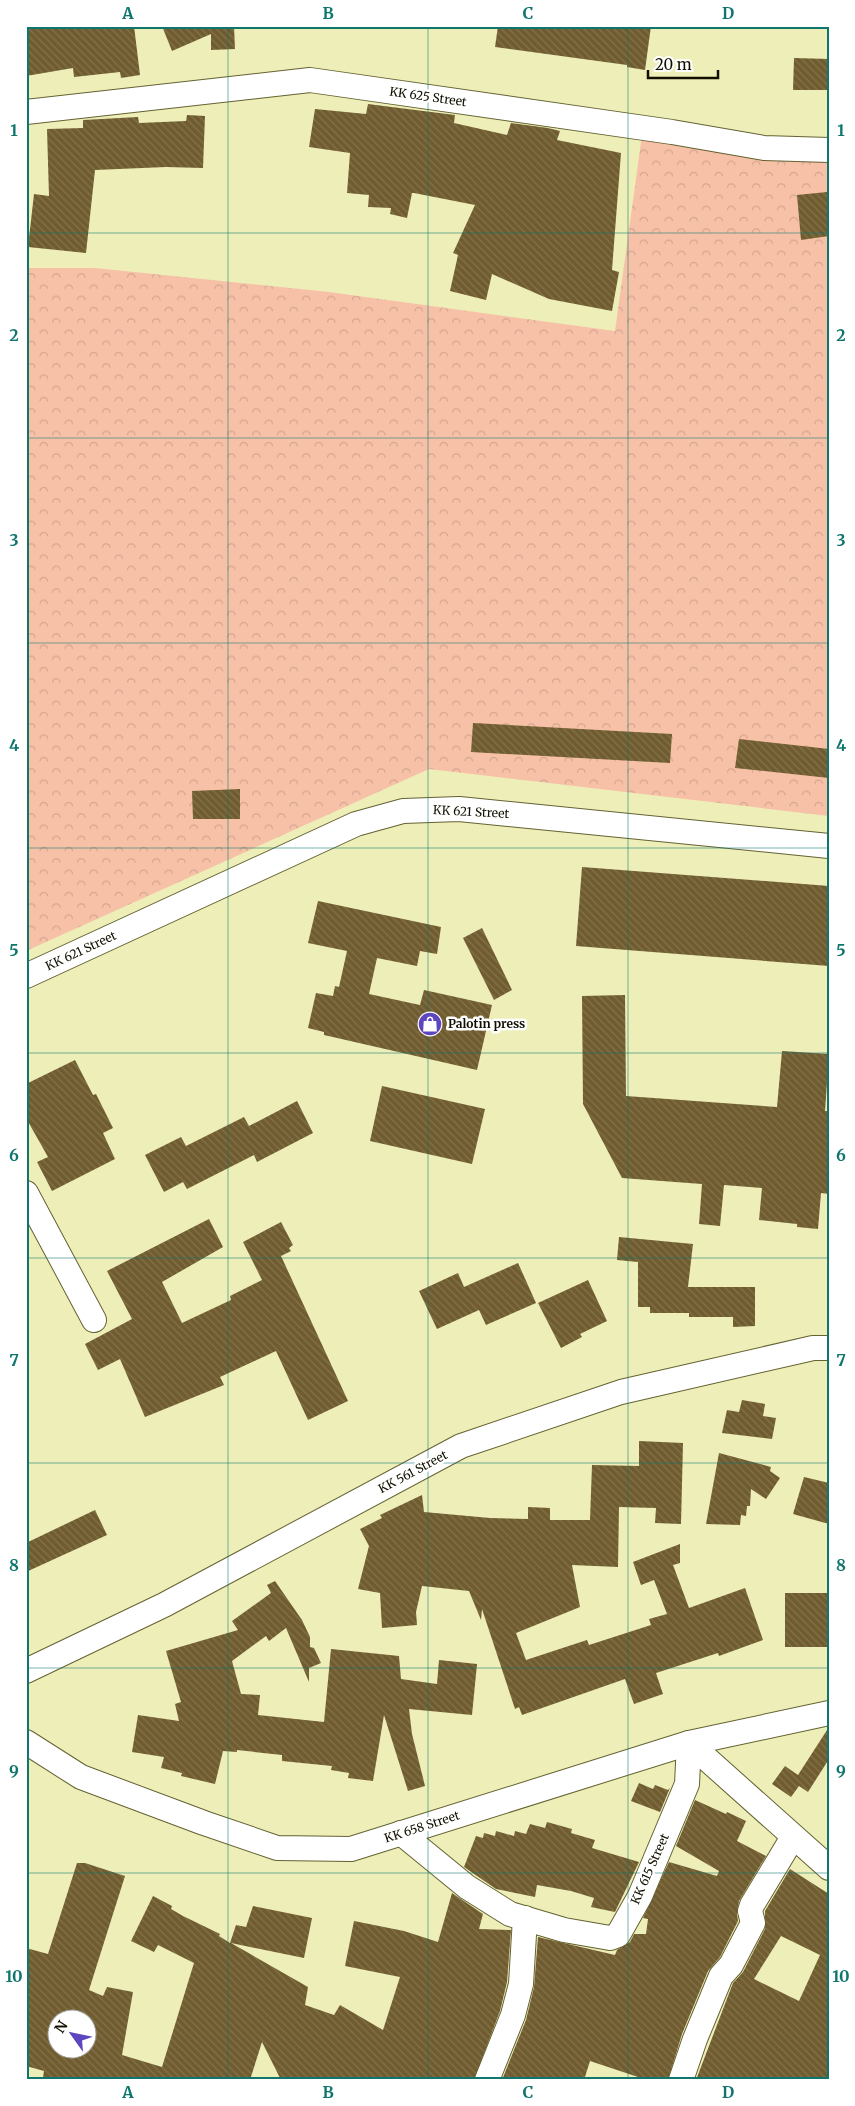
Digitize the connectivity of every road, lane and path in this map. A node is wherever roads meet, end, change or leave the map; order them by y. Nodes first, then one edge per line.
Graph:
1 (26, 112) edge
2 (829, 150) edge
3 (829, 846) edge
4 (26, 976) edge
5 (26, 1193) edge
6 (94, 1320) dead end
7 (829, 1348) edge
8 (26, 1671) edge
9 (829, 1712) edge
10 (26, 1742) edge
11 (689, 1743) junction
12 (401, 1834) junction
13 (793, 1837) junction
14 (829, 1868) edge
15 (525, 1918) junction
16 (487, 2080) edge
17 (681, 2080) edge

1 - 2 street, KK 625 Street
3 - 4 street, KK 621 Street
5 - 6 street
7 - 8 street, KK 561 Street
9 - 11 street, KK 658 Street
10 - 12 street, KK 658 Street
11 - 12 street, KK 658 Street
11 - 13 street
11 - 15 street, KK 615 Street
12 - 15 street, KK 615 Street
13 - 14 street
13 - 17 street
15 - 16 street

